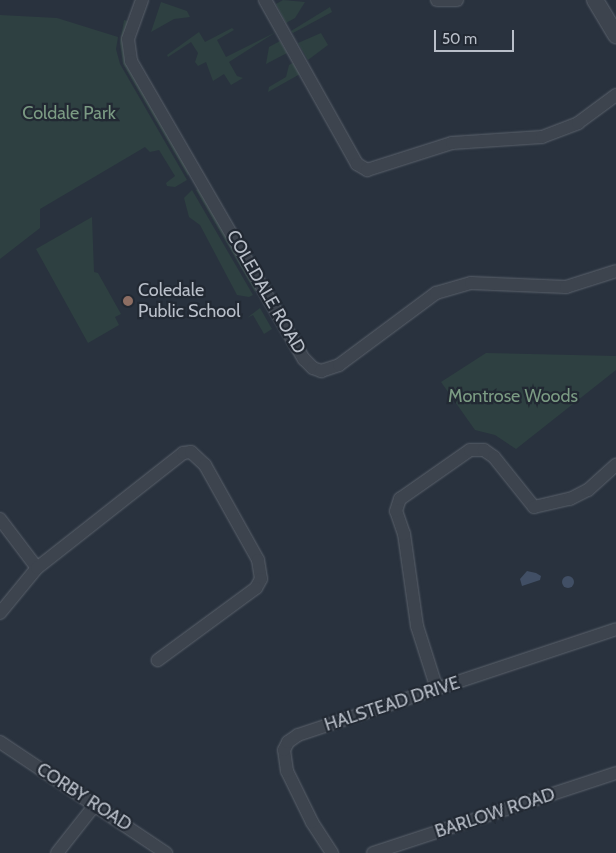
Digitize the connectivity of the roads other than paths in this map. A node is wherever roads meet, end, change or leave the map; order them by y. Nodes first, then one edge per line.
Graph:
1 (142, 0) edge
2 (265, 0) edge
3 (438, 0) edge
4 (457, 0) edge
5 (595, 0) edge
6 (616, 35) edge
7 (616, 95) edge
8 (616, 271) edge
9 (616, 465) edge
10 (0, 519) edge
11 (37, 568) junction
12 (0, 613) edge
13 (616, 628) edge
14 (158, 660) dead end
15 (437, 689) junction
16 (0, 742) edge
17 (616, 773) edge
18 (94, 806) junction
19 (57, 853) edge
20 (166, 853) edge
21 (332, 853) edge
22 (373, 853) edge

1 - 8 street, COLEDALE ROAD
2 - 7 street
3 - 4 street
5 - 6 street
9 - 15 street
10 - 11 street
11 - 12 street
11 - 14 street
13 - 15 street, HALSTEAD DRIVE
15 - 21 street, HALSTEAD DRIVE
16 - 18 street, CORBY ROAD
17 - 22 street, BARLOW ROAD
18 - 19 street
18 - 20 street, CORBY ROAD

